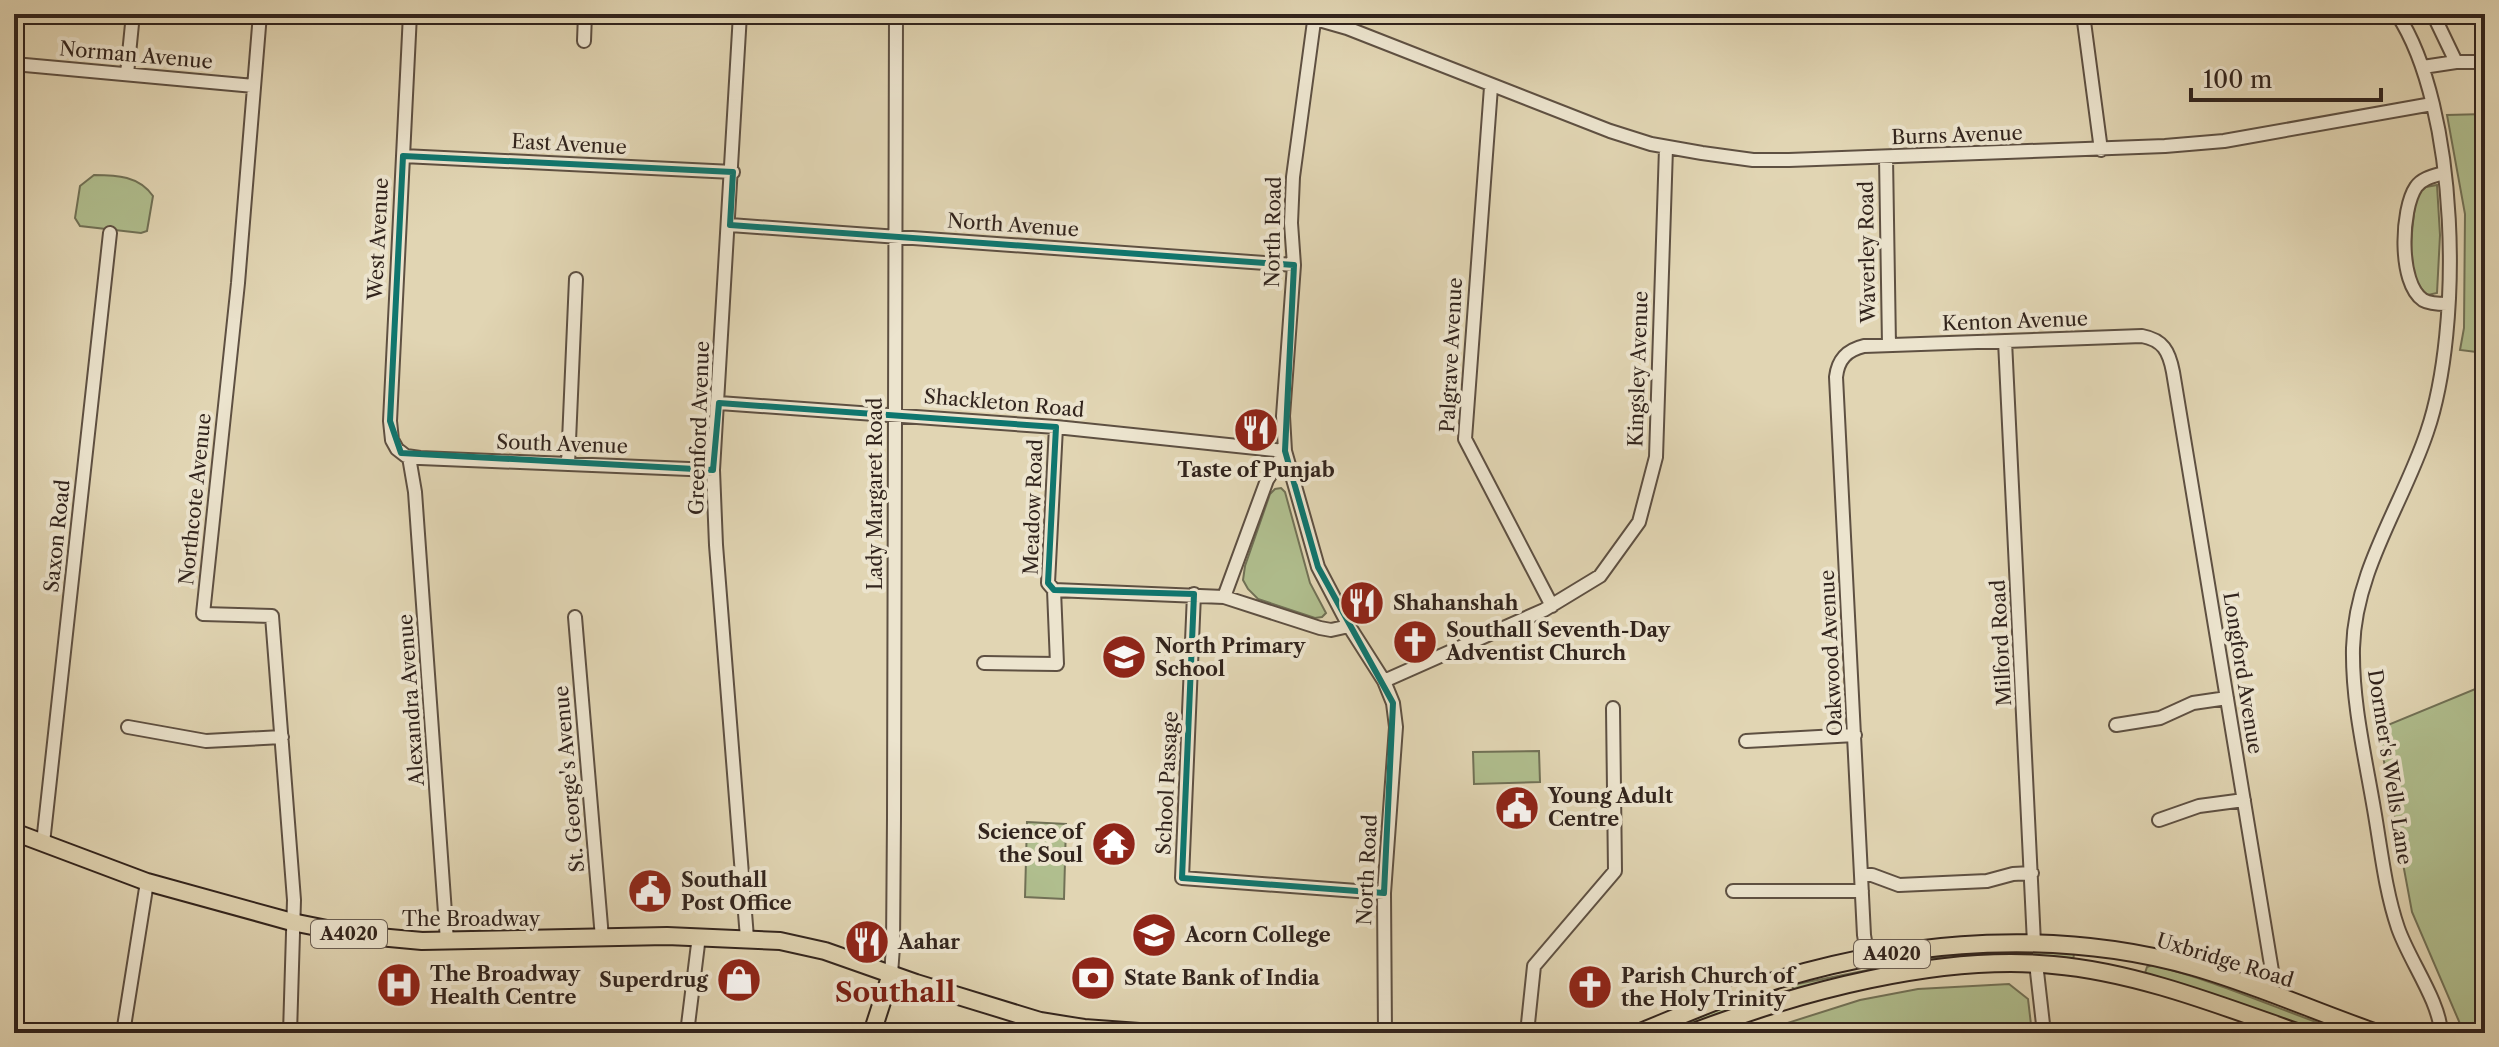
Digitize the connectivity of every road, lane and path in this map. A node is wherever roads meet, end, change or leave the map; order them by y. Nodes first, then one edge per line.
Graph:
1 (133, 14) edge
2 (260, 14) edge
3 (410, 14) edge
4 (585, 14) edge
5 (740, 14) edge
6 (896, 14) edge
7 (1298, 14) edge
8 (2083, 14) edge
9 (2397, 14) edge
10 (2433, 14) edge
11 (1314, 16) edge
12 (584, 41) dead end
13 (2456, 62) junction
14 (2485, 62) edge
15 (14, 64) edge
16 (2423, 67) junction
17 (127, 74) junction
18 (254, 86) junction
19 (1491, 87) junction
20 (2432, 104) junction
21 (1666, 148) junction
22 (2101, 150) junction
23 (403, 156) junction
24 (1886, 157) junction
25 (733, 172) junction
26 (2444, 173) junction
27 (730, 225) junction
28 (110, 233) dead end
29 (896, 237) junction
30 (1294, 265) junction
31 (576, 279) dead end
32 (2447, 304) junction
33 (2005, 341) junction
34 (1889, 345) junction
35 (1850, 350) joint
36 (2171, 359) joint
37 (719, 403) junction
38 (895, 414) junction
39 (1056, 427) junction
40 (1285, 451) junction
41 (409, 457) junction
42 (568, 464) junction
43 (713, 470) junction
44 (1054, 590) junction
45 (1194, 594) junction
46 (1224, 597) junction
47 (1552, 606) junction
48 (575, 617) dead end
49 (1349, 626) junction
50 (984, 663) dead end
51 (1384, 681) junction
52 (2227, 698) junction
53 (1613, 708) dead end
54 (2116, 725) dead end
55 (128, 727) dead end
56 (1855, 735) junction
57 (282, 737) junction
58 (1746, 741) dead end
59 (2244, 800) junction
60 (2159, 820) dead end
61 (16, 833) edge
62 (43, 843) junction
63 (14, 865) edge
64 (2032, 873) junction
65 (1862, 875) junction
66 (147, 882) junction
67 (1733, 891) dead end
68 (1862, 891) junction
69 (1384, 893) junction
70 (292, 922) junction
71 (699, 936) junction
72 (602, 938) junction
73 (747, 938) junction
74 (447, 941) junction
75 (2034, 943) junction
76 (2139, 955) junction
77 (1868, 958) junction
78 (2036, 963) junction
79 (891, 974) junction
80 (1782, 978) junction
81 (2134, 981) junction
82 (2268, 993) junction
83 (1788, 1001) junction
84 (1083, 1031) edge
85 (123, 1033) edge
86 (290, 1033) edge
87 (687, 1033) edge
88 (872, 1033) edge
89 (1153, 1033) edge
90 (1385, 1033) edge
91 (1527, 1033) edge
92 (1638, 1033) edge
93 (1691, 1033) edge
94 (2044, 1033) edge
95 (2299, 1033) edge
96 (2377, 1033) edge
97 (2441, 1033) edge

1 - 17 street
2 - 18 street, Northcote Avenue
3 - 23 street, West Avenue
4 - 12 street
5 - 25 street, Greenford Avenue
6 - 29 street, Lady Margaret Road
7 - 11 street, Burns Avenue
8 - 22 street
9 - 16 street, Dormer's Wells Lane
10 - 13 street
11 - 19 street, Burns Avenue
11 - 30 street, North Road
13 - 14 street
13 - 16 street
15 - 17 street, Norman Avenue
16 - 20 street, Dormer's Wells Lane
17 - 18 street, Norman Avenue
18 - 57 street, Northcote Avenue
19 - 21 street, Burns Avenue
19 - 47 street, Palgrave Avenue
20 - 22 street, Burns Avenue
20 - 26 street, Dormer's Wells Lane
21 - 24 street, Burns Avenue
21 - 47 street, Kingsley Avenue
22 - 24 street, Burns Avenue
23 - 25 street, East Avenue
23 - 41 street, West Avenue
24 - 34 street, Waverley Road
25 - 27 street, Greenford Avenue
26 - 32 street, Dormer's Wells Lane
26 - 32 street
27 - 29 street, North Avenue
27 - 37 street, Greenford Avenue
28 - 62 street, Saxon Road
29 - 30 street, North Avenue
29 - 38 street, Lady Margaret Road
30 - 40 street, North Road
31 - 42 street
32 - 97 street, Dormer's Wells Lane
33 - 34 street, Kenton Avenue
33 - 36 street, Kenton Avenue
33 - 64 street, Milford Road
34 - 35 street, Kenton Avenue
35 - 56 street, Oakwood Avenue
36 - 52 street, Longford Avenue
37 - 38 street, Shackleton Road
37 - 43 street, Greenford Avenue
38 - 39 street, Shackleton Road
38 - 79 street, Lady Margaret Road
39 - 40 street, Shackleton Road
39 - 44 street, Meadow Road
40 - 46 street
40 - 49 street, North Road
41 - 42 street, South Avenue
41 - 74 street, Alexandra Avenue
42 - 43 street, South Avenue
43 - 73 street, Greenford Avenue
44 - 45 street, Meadow Road
44 - 50 street
45 - 46 street
45 - 69 street, School Passage
46 - 49 street
47 - 51 street, Kingsley Avenue
48 - 72 street, St. George's Avenue
49 - 51 street, North Road
51 - 69 street, North Road
52 - 54 street
52 - 59 street, Longford Avenue
53 - 91 street
55 - 57 street
56 - 58 street
56 - 65 street, Oakwood Avenue
57 - 70 street, Northcote Avenue
59 - 60 street
59 - 82 street, Longford Avenue
61 - 62 main road, The Broadway / A4020
61 - 63 street
62 - 66 main road, The Broadway / A4020
64 - 65 street
64 - 75 street, Milford Road
65 - 68 street, Oakwood Avenue
66 - 70 main road, The Broadway / A4020
66 - 85 street
67 - 68 street
68 - 77 street, Oakwood Avenue
69 - 90 street, North Road
70 - 74 main road, The Broadway / A4020
70 - 86 street, Northcote Avenue
71 - 72 main road, The Broadway / A4020
71 - 73 main road, The Broadway / A4020
71 - 87 street
72 - 74 main road, The Broadway / A4020
73 - 79 main road, The Broadway / A4020
75 - 76 main road, Uxbridge Road / A4020
75 - 77 main road, Uxbridge Road / A4020
76 - 81 main road
76 - 82 main road, Uxbridge Road / A4020
77 - 80 main road, Uxbridge Road / A4020
78 - 81 main road, A4020
78 - 83 main road, A4020
78 - 94 street
79 - 84 main road, A4020
79 - 88 main road
80 - 83 main road
80 - 92 main road, Uxbridge Road / A4020
81 - 95 main road, A4020
82 - 96 main road, Uxbridge Road / A4020
83 - 93 main road, A4020
84 - 89 main road, A4020

